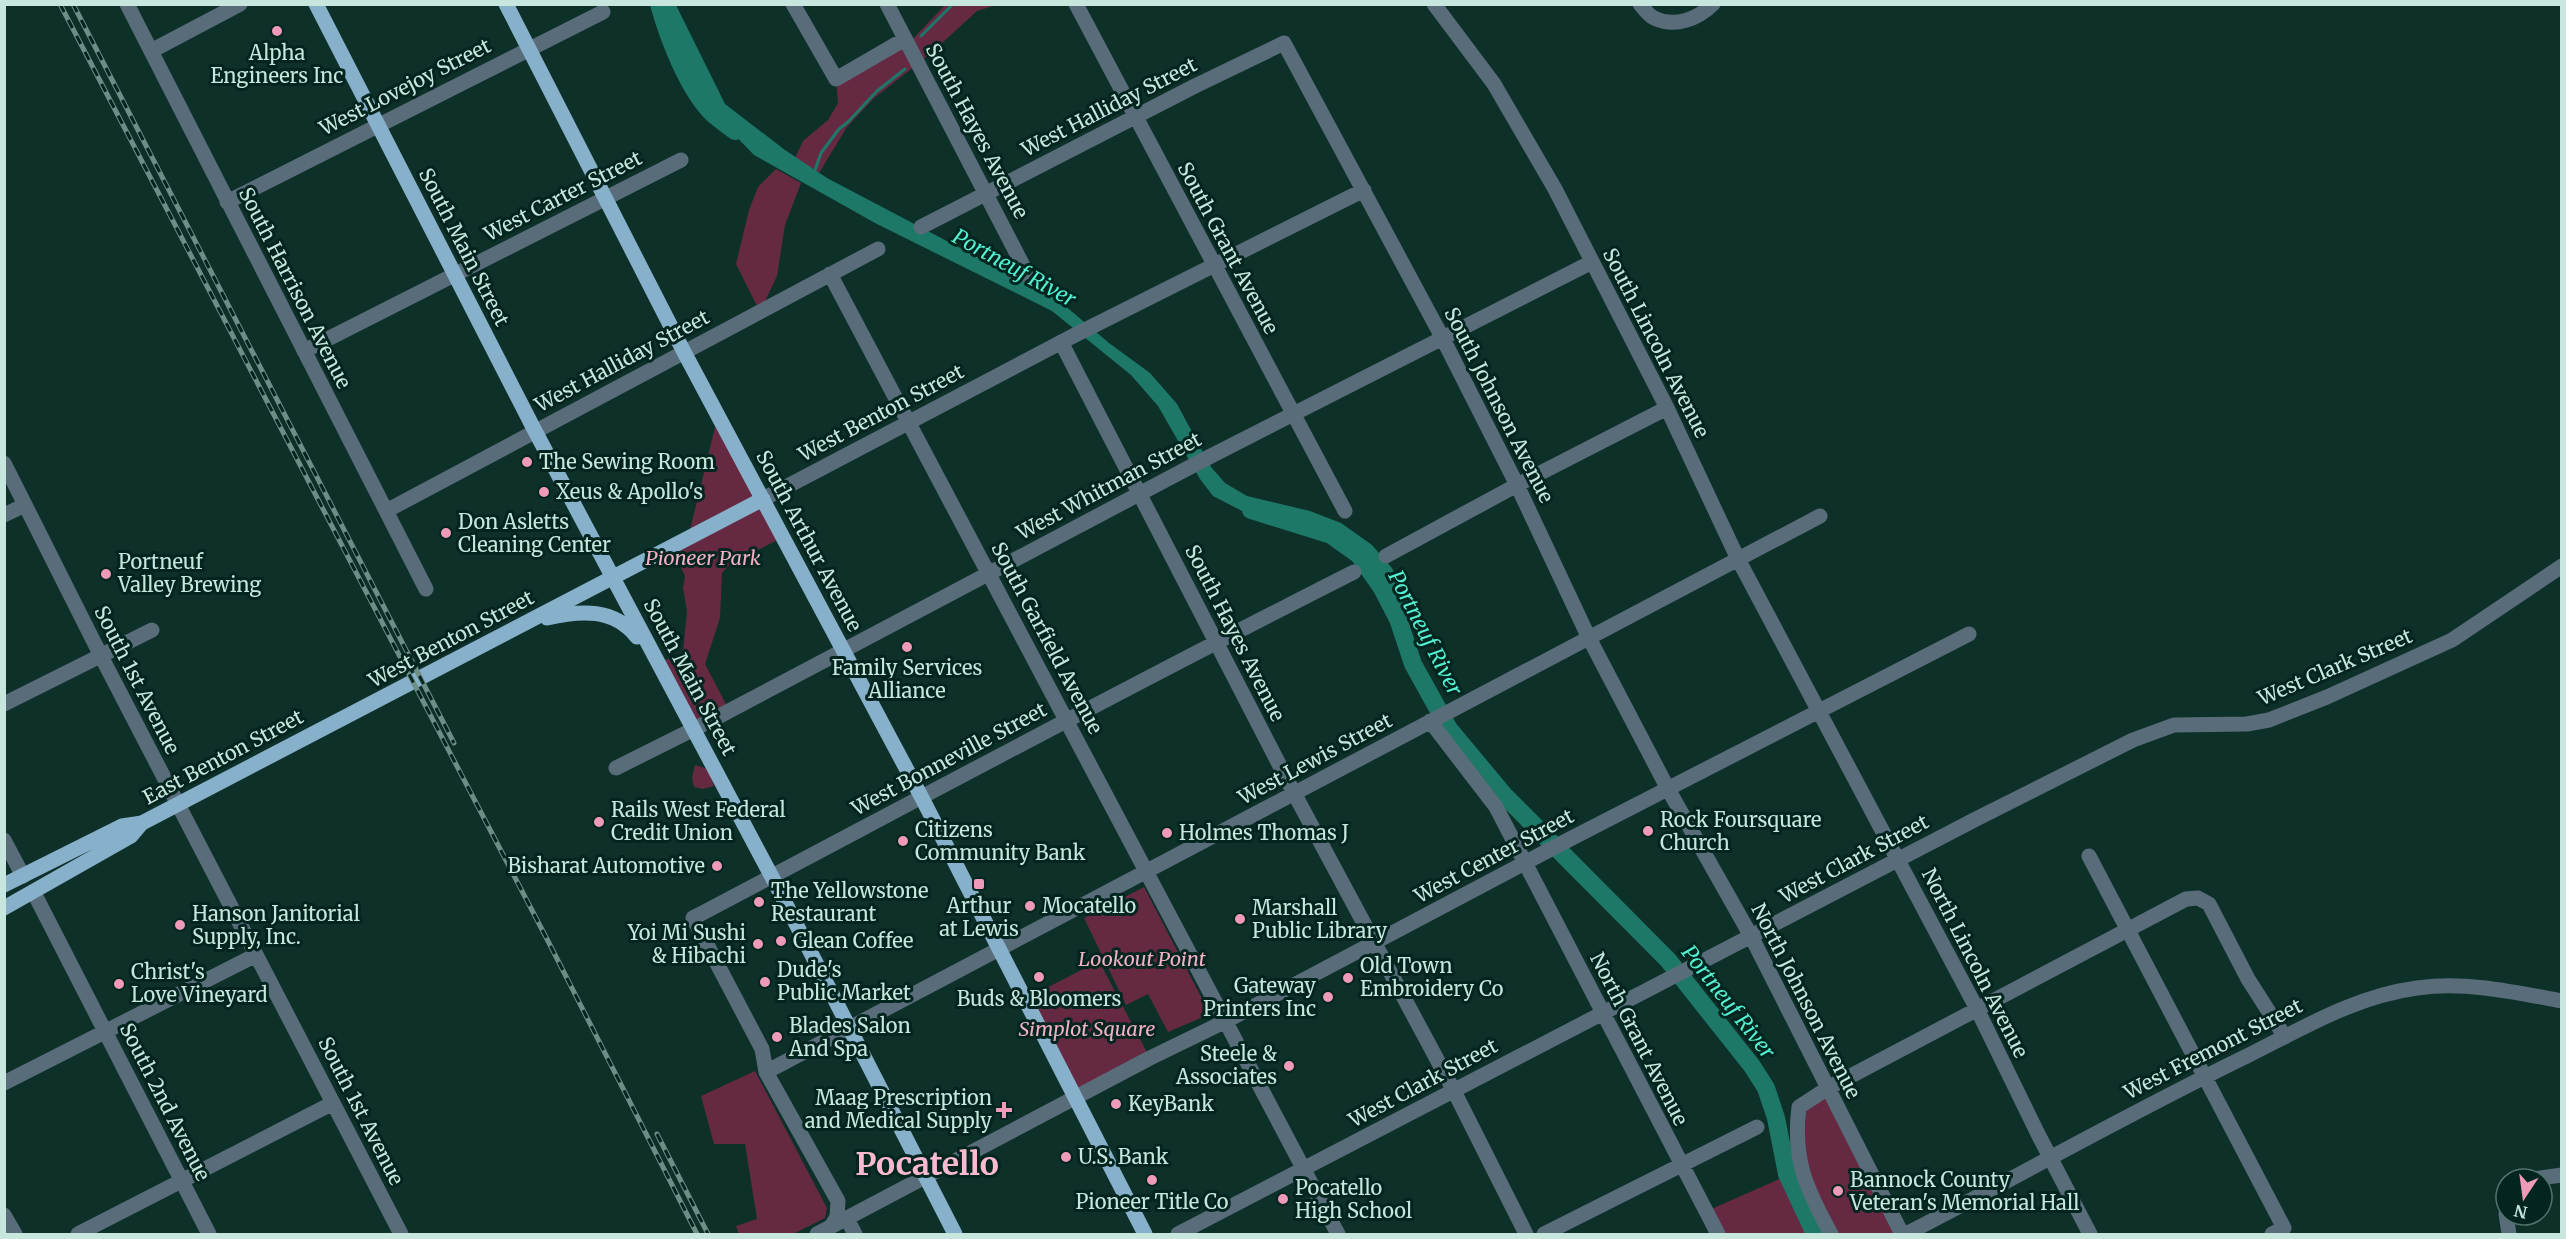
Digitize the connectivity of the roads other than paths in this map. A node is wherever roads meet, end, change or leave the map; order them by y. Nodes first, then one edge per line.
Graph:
1 (127, 4) edge
2 (240, 4) edge
3 (316, 4) edge
4 (506, 4) edge
5 (793, 4) edge
6 (887, 4) edge
7 (1076, 4) edge
8 (1434, 4) edge
9 (1640, 4) edge
10 (1713, 4) edge
11 (603, 12) dead end
12 (905, 39) junction
13 (1284, 43) joint
14 (529, 49) junction
15 (151, 51) junction
16 (1135, 118) junction
17 (378, 124) junction
18 (681, 160) dead end
19 (1364, 190) junction
20 (986, 193) junction
21 (605, 198) junction
22 (227, 202) junction
23 (921, 227) dead end
24 (878, 249) dead end
25 (1592, 262) junction
26 (1213, 265) junction
27 (830, 274) junction
28 (455, 275) junction
29 (1029, 277) dead end
30 (1442, 337) junction
31 (1067, 339) junction
32 (304, 351) junction
33 (684, 352) junction
34 (1667, 408) junction
35 (1294, 414) junction
36 (909, 422) junction
37 (535, 431) junction
38 (4, 463) edge
39 (1517, 485) junction
40 (1139, 493) junction
41 (763, 499) junction
42 (26, 505) junction
43 (386, 511) junction
44 (1346, 511) dead end
45 (4, 515) edge
46 (1820, 516) dead end
47 (1386, 556) dead end
48 (1738, 559) junction
49 (2562, 566) edge
50 (1354, 572) dead end
51 (989, 573) junction
52 (613, 577) junction
53 (426, 589) dead end
54 (527, 623) junction
55 (152, 630) dead end
56 (1969, 634) dead end
57 (1589, 638) junction
58 (1217, 644) junction
59 (843, 650) junction
60 (101, 656) junction
61 (653, 657) junction
62 (4, 704) edge
63 (1819, 713) junction
64 (1067, 720) junction
65 (1430, 721) junction
66 (324, 728) joint
67 (694, 729) junction
68 (616, 768) dead end
69 (1668, 789) junction
70 (1294, 793) junction
71 (922, 798) junction
72 (142, 823) junction
73 (4, 840) edge
74 (71, 852) junction
75 (2089, 856) dead end
76 (1898, 860) junction
77 (1524, 863) junction
78 (1148, 871) junction
79 (23, 876) junction
80 (772, 877) junction
81 (4, 885) edge
82 (34, 893) junction
83 (4, 896) edge
84 (4, 908) edge
85 (2127, 929) junction
86 (1751, 936) junction
87 (1375, 941) junction
88 (998, 949) junction
89 (256, 955) junction
90 (2562, 1001) edge
91 (1977, 1009) junction
92 (1602, 1013) junction
93 (1226, 1021) junction
94 (849, 1028) junction
95 (106, 1032) junction
96 (2285, 1037) junction
97 (766, 1072) junction
98 (2204, 1076) junction
99 (4, 1083) edge
100 (1827, 1088) junction
101 (1454, 1091) junction
102 (1074, 1097) junction
103 (333, 1103) junction
104 (1757, 1126) dead end
105 (2050, 1157) junction
106 (1681, 1165) junction
107 (1304, 1169) junction
108 (925, 1179) junction
109 (183, 1181) junction
110 (838, 1201) junction
111 (869, 1208) junction
112 (4, 1215) edge
113 (847, 1219) junction
114 (823, 1231) edge
115 (2278, 1231) edge
116 (15, 1234) edge
117 (78, 1234) edge
118 (209, 1234) edge
119 (401, 1234) edge
120 (855, 1234) edge
121 (955, 1234) edge
122 (1145, 1234) edge
123 (1178, 1234) edge
124 (1338, 1234) edge
125 (1526, 1234) edge
126 (1544, 1234) edge
127 (1718, 1234) edge
128 (1831, 1234) edge
129 (1904, 1234) edge
130 (2090, 1234) edge

1 - 15 street, South Harrison Avenue
2 - 15 street
3 - 17 main road, South Main Street
4 - 14 main road, South Arthur Avenue
5 - 12 street
6 - 12 street, South Hayes Avenue
7 - 16 street, South Grant Avenue
8 - 25 street, South Lincoln Avenue
9 - 10 street
11 - 14 street, West Lovejoy Street
12 - 20 street, South Hayes Avenue
13 - 16 street, West Halliday Street
13 - 19 street, South Johnson Avenue
14 - 17 street, West Lovejoy Street
14 - 21 main road, South Arthur Avenue
15 - 22 street, South Harrison Avenue
16 - 20 street, West Halliday Street
16 - 26 street, South Grant Avenue
17 - 22 street, West Lovejoy Street
17 - 28 main road, South Main Street
18 - 21 street, West Carter Street
19 - 26 street, West Benton Street
19 - 30 street, South Johnson Avenue
20 - 23 street, West Halliday Street
20 - 29 street, South Hayes Avenue
21 - 28 street, West Carter Street
21 - 33 main road, South Arthur Avenue
22 - 32 street, South Harrison Avenue
24 - 27 street, West Halliday Street
25 - 30 street, West Whitman Street
25 - 34 street, South Lincoln Avenue
26 - 31 street, West Benton Street
26 - 35 street, South Grant Avenue
27 - 33 street, West Halliday Street
27 - 36 street, South Garfield Avenue
28 - 32 street, West Carter Street
28 - 37 main road, South Main Street
30 - 35 street, West Whitman Street
30 - 39 street, South Johnson Avenue
31 - 36 street, West Benton Street
31 - 40 street, South Hayes Avenue
32 - 43 street, South Harrison Avenue
33 - 37 street, West Halliday Street
33 - 41 main road, South Arthur Avenue
34 - 39 street
34 - 48 street, South Lincoln Avenue
35 - 40 street, West Whitman Street
35 - 44 street, South Grant Avenue
36 - 41 street, West Benton Street
36 - 51 street, South Garfield Avenue
37 - 43 street, West Halliday Street
37 - 52 main road, South Main Street
38 - 42 street, South 1st Avenue
39 - 47 street
39 - 57 street, South Johnson Avenue
40 - 51 street, West Whitman Street
40 - 58 street, South Hayes Avenue
41 - 52 main road, West Benton Street
41 - 59 main road, South Arthur Avenue
42 - 45 street
42 - 60 street, South 1st Avenue
43 - 53 street, South Harrison Avenue
46 - 48 street, West Lewis Street
48 - 57 street, West Lewis Street
48 - 63 street, South Lincoln Avenue
49 - 76 street, West Clark Street
50 - 58 street, West Bonneville Street
51 - 59 street, West Whitman Street
51 - 64 street, South Garfield Avenue
52 - 54 main road, West Benton Street
52 - 61 main road, South Main Street
54 - 61 main road
54 - 66 main road, West Benton Street
55 - 60 street
56 - 63 street, West Center Street
57 - 65 street, West Lewis Street
57 - 69 street, South Johnson Avenue
58 - 64 street, West Bonneville Street
58 - 70 street, South Hayes Avenue
59 - 67 street, West Whitman Street
59 - 71 main road, South Arthur Avenue
60 - 62 street
60 - 89 street, South 1st Avenue
61 - 67 main road, South Main Street
63 - 69 street, West Center Street
63 - 76 street, North Lincoln Avenue
64 - 71 street, West Bonneville Street
64 - 78 street, South Garfield Avenue
65 - 70 street, West Lewis Street
65 - 77 street
66 - 72 main road, East Benton Street
67 - 68 street, West Whitman Street
67 - 80 main road, South Main Street
69 - 77 street, West Center Street
69 - 86 street, North Johnson Avenue
70 - 78 street, West Lewis Street
70 - 87 street, South Hayes Avenue
71 - 80 street, West Bonneville Street
71 - 88 main road, South Arthur Avenue
72 - 74 main road, East Benton Street
72 - 82 main road, East Benton Street
73 - 79 street
74 - 79 main road, East Benton Street
74 - 82 main road
75 - 85 street
76 - 86 street, West Clark Street
76 - 91 street, North Lincoln Avenue
77 - 87 street, West Center Street
77 - 92 street, North Grant Avenue
78 - 88 street, West Lewis Street
78 - 93 street, South Garfield Avenue
79 - 81 main road, East Benton Street
79 - 83 main road
80 - 94 main road, South Main Street
80 - 97 street, West Bonneville Street
82 - 84 main road, East Benton Street
82 - 95 street, South 2nd Avenue
85 - 91 street
85 - 96 street
85 - 98 street
86 - 92 street, West Clark Street
86 - 100 street, North Johnson Avenue
87 - 93 street, West Center Street
87 - 101 street, South Hayes Avenue
88 - 94 street, West Lewis Street
88 - 102 main road, South Arthur Avenue
89 - 95 street
89 - 103 street, South 1st Avenue
90 - 96 street, West Fremont Street
91 - 100 street
91 - 105 street, North Lincoln Avenue
92 - 101 street, West Clark Street
92 - 106 street, North Grant Avenue
93 - 102 street, West Center Street
93 - 107 street, South Garfield Avenue
94 - 97 street, West Lewis Street
94 - 108 main road, South Main Street
95 - 99 street
95 - 109 street, South 2nd Avenue
96 - 98 street, West Fremont Street
97 - 110 street
98 - 105 street, West Fremont Street
98 - 115 street
100 - 128 street
100 - 129 street, North Johnson Avenue
101 - 107 street, West Clark Street
101 - 125 street, South Hayes Avenue
102 - 108 street, West Center Street
102 - 122 main road, South Arthur Avenue
103 - 109 street
103 - 119 street, South 1st Avenue
104 - 106 street
105 - 129 street, West Fremont Street
105 - 130 street, North Lincoln Avenue
106 - 126 street
106 - 127 street, North Grant Avenue
107 - 123 street, West Clark Street
107 - 124 street, South Garfield Avenue
108 - 111 street, West Center Street
108 - 121 main road, South Main Street
109 - 117 street
109 - 118 street, South 2nd Avenue
110 - 111 street
110 - 114 street
111 - 113 street, West Center Street
112 - 116 street
113 - 114 street, West Center Street
113 - 120 street

